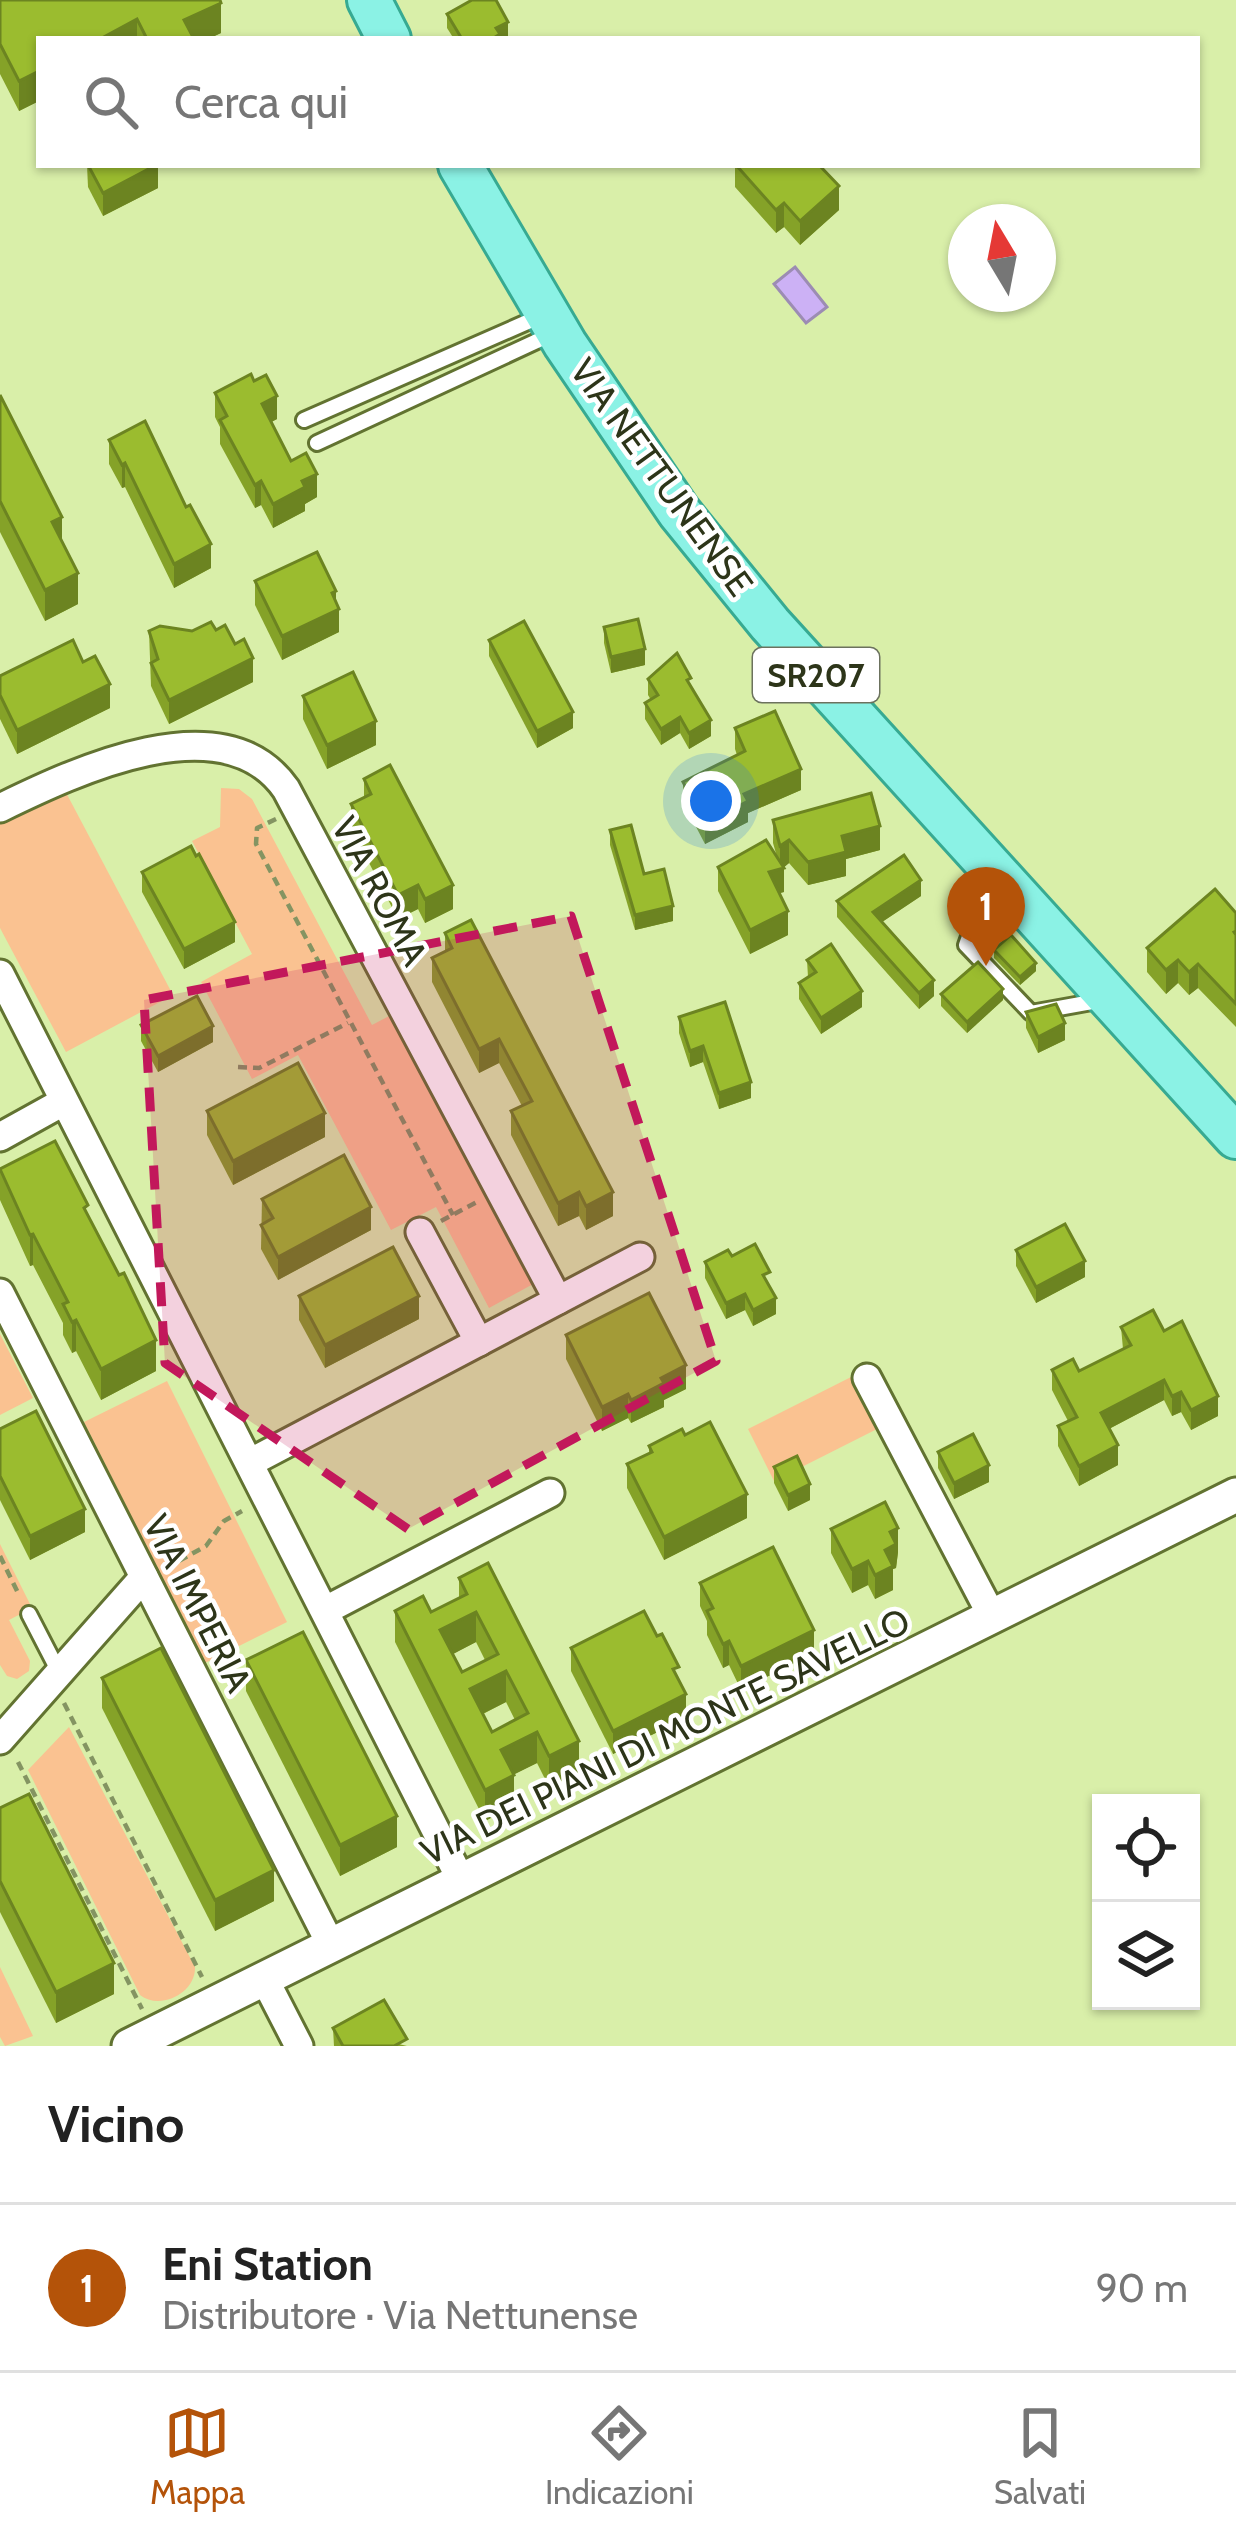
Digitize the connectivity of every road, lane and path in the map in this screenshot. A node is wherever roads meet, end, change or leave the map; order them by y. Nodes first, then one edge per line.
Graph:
1 (369, 0) edge
2 (387, 36) edge
3 (462, 168) edge
4 (552, 322) junction
5 (304, 420) dead end
6 (317, 443) dead end
7 (0, 808) edge
8 (296, 809) junction
9 (993, 870) junction
10 (0, 974) edge
11 (1110, 998) junction
12 (351, 1022) junction
13 (238, 1067) dead end
14 (63, 1102) junction
15 (0, 1137) edge
16 (1236, 1137) edge
17 (499, 1190) junction
18 (453, 1215) junction
19 (420, 1232) joint
20 (640, 1257) dead end
21 (0, 1293) edge
22 (558, 1300) junction
23 (478, 1342) junction
24 (867, 1378) dead end
25 (251, 1462) junction
26 (550, 1493) dead end
27 (1236, 1496) edge
28 (269, 1497) junction
29 (0, 1556) edge
30 (144, 1577) junction
31 (326, 1610) junction
32 (29, 1615) joint
33 (993, 1618) junction
34 (57, 1678) junction
35 (6, 1729) edge
36 (461, 1880) junction
37 (331, 1946) junction
38 (265, 1980) junction
39 (216, 2005) junction
40 (142, 2041) edge
41 (298, 2046) edge

1 - 2 main road
3 - 4 main road, VIA NETTUNENSE / SR207
4 - 5 lane
4 - 6 lane
4 - 9 main road, VIA NETTUNENSE / SR207
7 - 8 street, VIA ROMA
8 - 12 path
8 - 17 street, VIA ROMA
9 - 11 main road, VIA NETTUNENSE / SR207
9 - 11 lane
10 - 14 street
11 - 16 main road, VIA NETTUNENSE / SR207
12 - 13 path
12 - 18 path
14 - 15 street
14 - 25 street
17 - 18 path
17 - 22 street, VIA ROMA
18 - 19 path
19 - 23 street
20 - 22 street
21 - 30 street, VIA IMPERIA
22 - 23 street
23 - 25 street
24 - 33 street
25 - 28 street
26 - 31 street
27 - 33 street, VIA DEI PIANI DI MONTE SAVELLO
28 - 30 path
28 - 31 street
29 - 32 path
30 - 34 street
30 - 37 street, VIA IMPERIA
31 - 36 street
32 - 34 lane
33 - 36 street, VIA DEI PIANI DI MONTE SAVELLO
34 - 35 street
34 - 39 path
35 - 40 path
36 - 37 street, VIA DEI PIANI DI MONTE SAVELLO
37 - 38 street, VIA DEI PIANI DI MONTE SAVELLO
38 - 39 street, VIA DEI PIANI DI MONTE SAVELLO
38 - 41 street
39 - 40 street, VIA DEI PIANI DI MONTE SAVELLO

